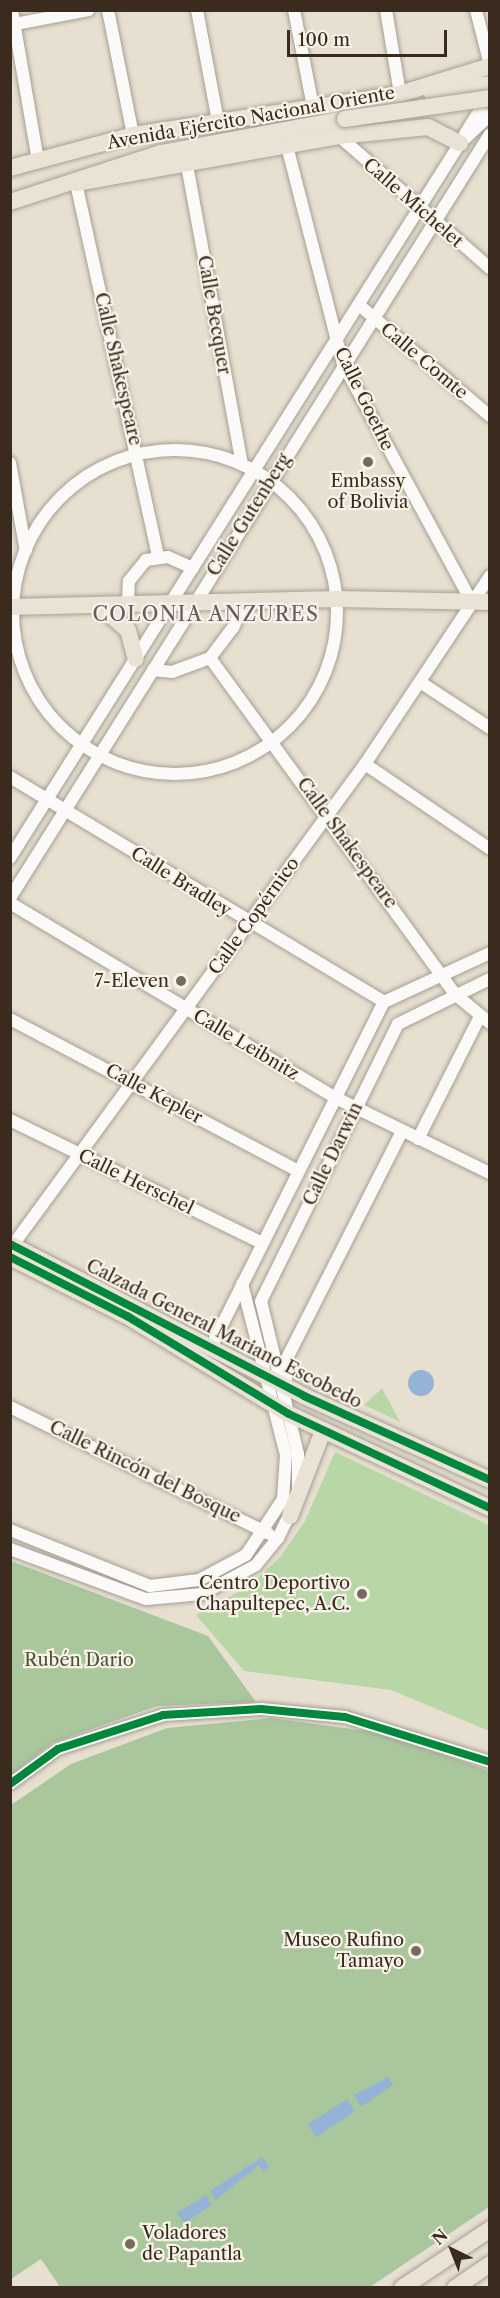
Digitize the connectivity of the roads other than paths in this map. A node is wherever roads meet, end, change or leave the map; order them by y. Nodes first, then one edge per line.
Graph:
1 (12, 10) edge
2 (89, 10) edge
3 (108, 10) edge
4 (197, 10) edge
5 (294, 10) edge
6 (386, 10) edge
7 (476, 10) edge
8 (13, 25) edge
9 (489, 66) edge
10 (489, 84) edge
11 (400, 94) junction
12 (489, 96) edge
13 (313, 107) junction
14 (489, 115) edge
15 (218, 121) junction
16 (489, 134) edge
17 (133, 135) junction
18 (339, 136) junction
19 (460, 143) junction
20 (287, 147) junction
21 (38, 160) junction
22 (187, 165) junction
23 (10, 168) edge
24 (76, 183) junction
25 (10, 202) edge
26 (419, 211) junction
27 (432, 222) junction
28 (489, 268) edge
29 (359, 305) junction
30 (373, 318) junction
31 (336, 343) junction
32 (343, 364) junction
33 (489, 416) edge
34 (137, 455) junction
35 (10, 463) edge
36 (242, 464) junction
37 (255, 471) junction
38 (271, 480) junction
39 (26, 551) junction
40 (158, 555) junction
41 (193, 568) junction
42 (489, 576) edge
43 (338, 599) junction
44 (244, 602) junction
45 (489, 602) edge
46 (195, 603) junction
47 (472, 603) junction
48 (128, 604) junction
49 (171, 604) junction
50 (99, 605) junction
51 (12, 607) edge
52 (136, 658) junction
53 (210, 658) junction
54 (153, 670) junction
55 (420, 682) junction
56 (489, 728) edge
57 (274, 741) junction
58 (81, 745) junction
59 (99, 756) junction
60 (365, 764) junction
61 (10, 777) edge
62 (47, 799) junction
63 (65, 810) junction
64 (327, 816) junction
65 (489, 849) edge
66 (10, 858) edge
67 (10, 900) edge
68 (249, 923) junction
69 (489, 953) edge
70 (442, 976) junction
71 (489, 979) edge
72 (456, 995) junction
73 (384, 1002) junction
74 (186, 1010) junction
75 (10, 1019) edge
76 (484, 1020) edge
77 (133, 1083) junction
78 (334, 1097) junction
79 (356, 1108) junction
80 (10, 1120) edge
81 (402, 1131) junction
82 (418, 1139) junction
83 (79, 1155) junction
84 (297, 1170) junction
85 (489, 1173) edge
86 (262, 1243) junction
87 (11, 1249) edge
88 (242, 1284) junction
89 (211, 1347) junction
90 (278, 1382) junction
91 (274, 1405) junction
92 (10, 1407) edge
93 (289, 1414) junction
94 (323, 1431) junction
95 (489, 1480) edge
96 (489, 1508) edge
97 (290, 1516) junction
98 (10, 1530) edge
99 (264, 1531) junction
100 (29, 1538) junction
101 (278, 1538) junction
102 (10, 1549) edge
103 (23, 1554) junction
104 (150, 1586) junction
105 (146, 1599) junction
106 (489, 1762) edge
107 (10, 1784) edge
108 (489, 2229) edge
109 (489, 2264) edge
110 (402, 2288) edge
111 (455, 2288) edge

1 - 8 street
2 - 8 street
3 - 17 street
4 - 15 street
5 - 13 street
6 - 11 street
7 - 9 street
8 - 21 street
9 - 11 main road, Avenida Ejército Nacional Oriente
10 - 11 main road
11 - 13 main road, Avenida Ejército Nacional Oriente
12 - 19 street
12 - 24 main road, bridge
13 - 15 main road, Avenida Ejército Nacional Oriente
14 - 19 street, Calle Gutenberg
15 - 17 main road, Avenida Ejército Nacional Oriente
16 - 27 street, Calle Gutenberg
17 - 21 main road, Avenida Ejército Nacional Oriente
18 - 19 main road
18 - 20 main road
18 - 26 street, Calle Michelet
19 - 26 street, Calle Gutenberg
20 - 22 main road
20 - 31 street, Calle Goethe
21 - 23 main road, Avenida Ejército Nacional Oriente
22 - 24 main road
22 - 36 street, Calle Becquer
24 - 25 main road
24 - 34 street, Calle Shakespeare
26 - 27 street, Calle Michelet
26 - 29 street, Calle Gutenberg
27 - 28 street, Calle Michelet
27 - 30 street, Calle Gutenberg
29 - 30 street, Calle Comte
29 - 31 street, Calle Gutenberg
30 - 32 street, Calle Gutenberg
30 - 33 street, Calle Comte
31 - 32 street, Calle Goethe
31 - 37 street, Calle Gutenberg
32 - 38 street, Calle Gutenberg
32 - 47 street, Calle Goethe
34 - 36 street
34 - 39 street
34 - 40 street, Calle Shakespeare
35 - 39 street
36 - 37 street
37 - 38 street
37 - 41 street, Calle Gutenberg
38 - 43 street
38 - 46 street, Calle Gutenberg
39 - 51 street
40 - 41 street
40 - 48 street
41 - 49 street, Calle Gutenberg
42 - 47 street, Calle Copérnico
43 - 44 main road
43 - 47 main road
43 - 57 street
44 - 46 main road
44 - 53 street
45 - 47 main road
46 - 49 main road
46 - 54 street, Calle Gutenberg
47 - 55 street, Calle Copérnico
48 - 49 main road
48 - 50 main road
49 - 52 street, Calle Gutenberg
50 - 51 main road
50 - 52 main road
51 - 58 street
52 - 58 street, Calle Gutenberg
53 - 54 street
53 - 57 street, Calle Shakespeare
54 - 59 street, Calle Gutenberg
55 - 56 street
55 - 60 street, Calle Copérnico
57 - 59 street
57 - 64 street, Calle Shakespeare
58 - 59 street
58 - 62 street, Calle Gutenberg
59 - 63 street, Calle Gutenberg
60 - 64 street, Calle Copérnico
60 - 65 street
61 - 62 street, Calle Bradley
62 - 63 street, Calle Bradley
62 - 66 street, Calle Gutenberg
63 - 67 street, Calle Gutenberg
63 - 68 street, Calle Bradley
64 - 68 street, Calle Copérnico
64 - 70 street, Calle Shakespeare
67 - 74 street, Calle Leibnitz
68 - 73 street, Calle Bradley
68 - 74 street, Calle Copérnico
69 - 70 street
70 - 72 street, Calle Shakespeare
70 - 73 street
71 - 72 street, Calle Darwin
72 - 76 street, Calle Shakespeare
72 - 79 street, Calle Darwin
73 - 78 street, Calle Darwin
74 - 77 street, Calle Copérnico
74 - 78 street, Calle Leibnitz
75 - 77 street, Calle Kepler
76 - 82 street
77 - 83 street, Calle Copérnico
77 - 84 street, Calle Kepler
78 - 79 street, Calle Leibnitz
78 - 84 street, Calle Darwin
79 - 81 street, Calle Leibnitz
79 - 90 street, Calle Darwin
80 - 83 street, Calle Herschel
81 - 82 street, Calle Leibnitz
81 - 90 street
82 - 85 street, Calle Leibnitz
83 - 86 street, Calle Herschel
83 - 87 street, Calle Copérnico
84 - 86 street, Calle Darwin
86 - 88 street, Calle Darwin
87 - 89 main road, Calzada General Mariano Escobedo
87 - 91 main road, Calzada General Mariano Escobedo
88 - 89 street, Calle Darwin
88 - 90 street
89 - 90 main road, Calzada General Mariano Escobedo
90 - 91 street
90 - 93 street
90 - 95 main road, Calzada General Mariano Escobedo
91 - 93 main road, Calzada General Mariano Escobedo
91 - 99 street
92 - 99 street, Calle Rincón del Bosque
93 - 94 main road, Calzada General Mariano Escobedo
93 - 97 street
94 - 96 main road, Calzada General Mariano Escobedo
94 - 97 main road
97 - 101 street
98 - 100 street
99 - 101 street, Calle Rincón del Bosque
99 - 104 street
100 - 103 street
100 - 104 street
101 - 105 street
102 - 103 street
103 - 105 street
104 - 105 street
106 - 107 street
108 - 110 main road
109 - 111 main road

